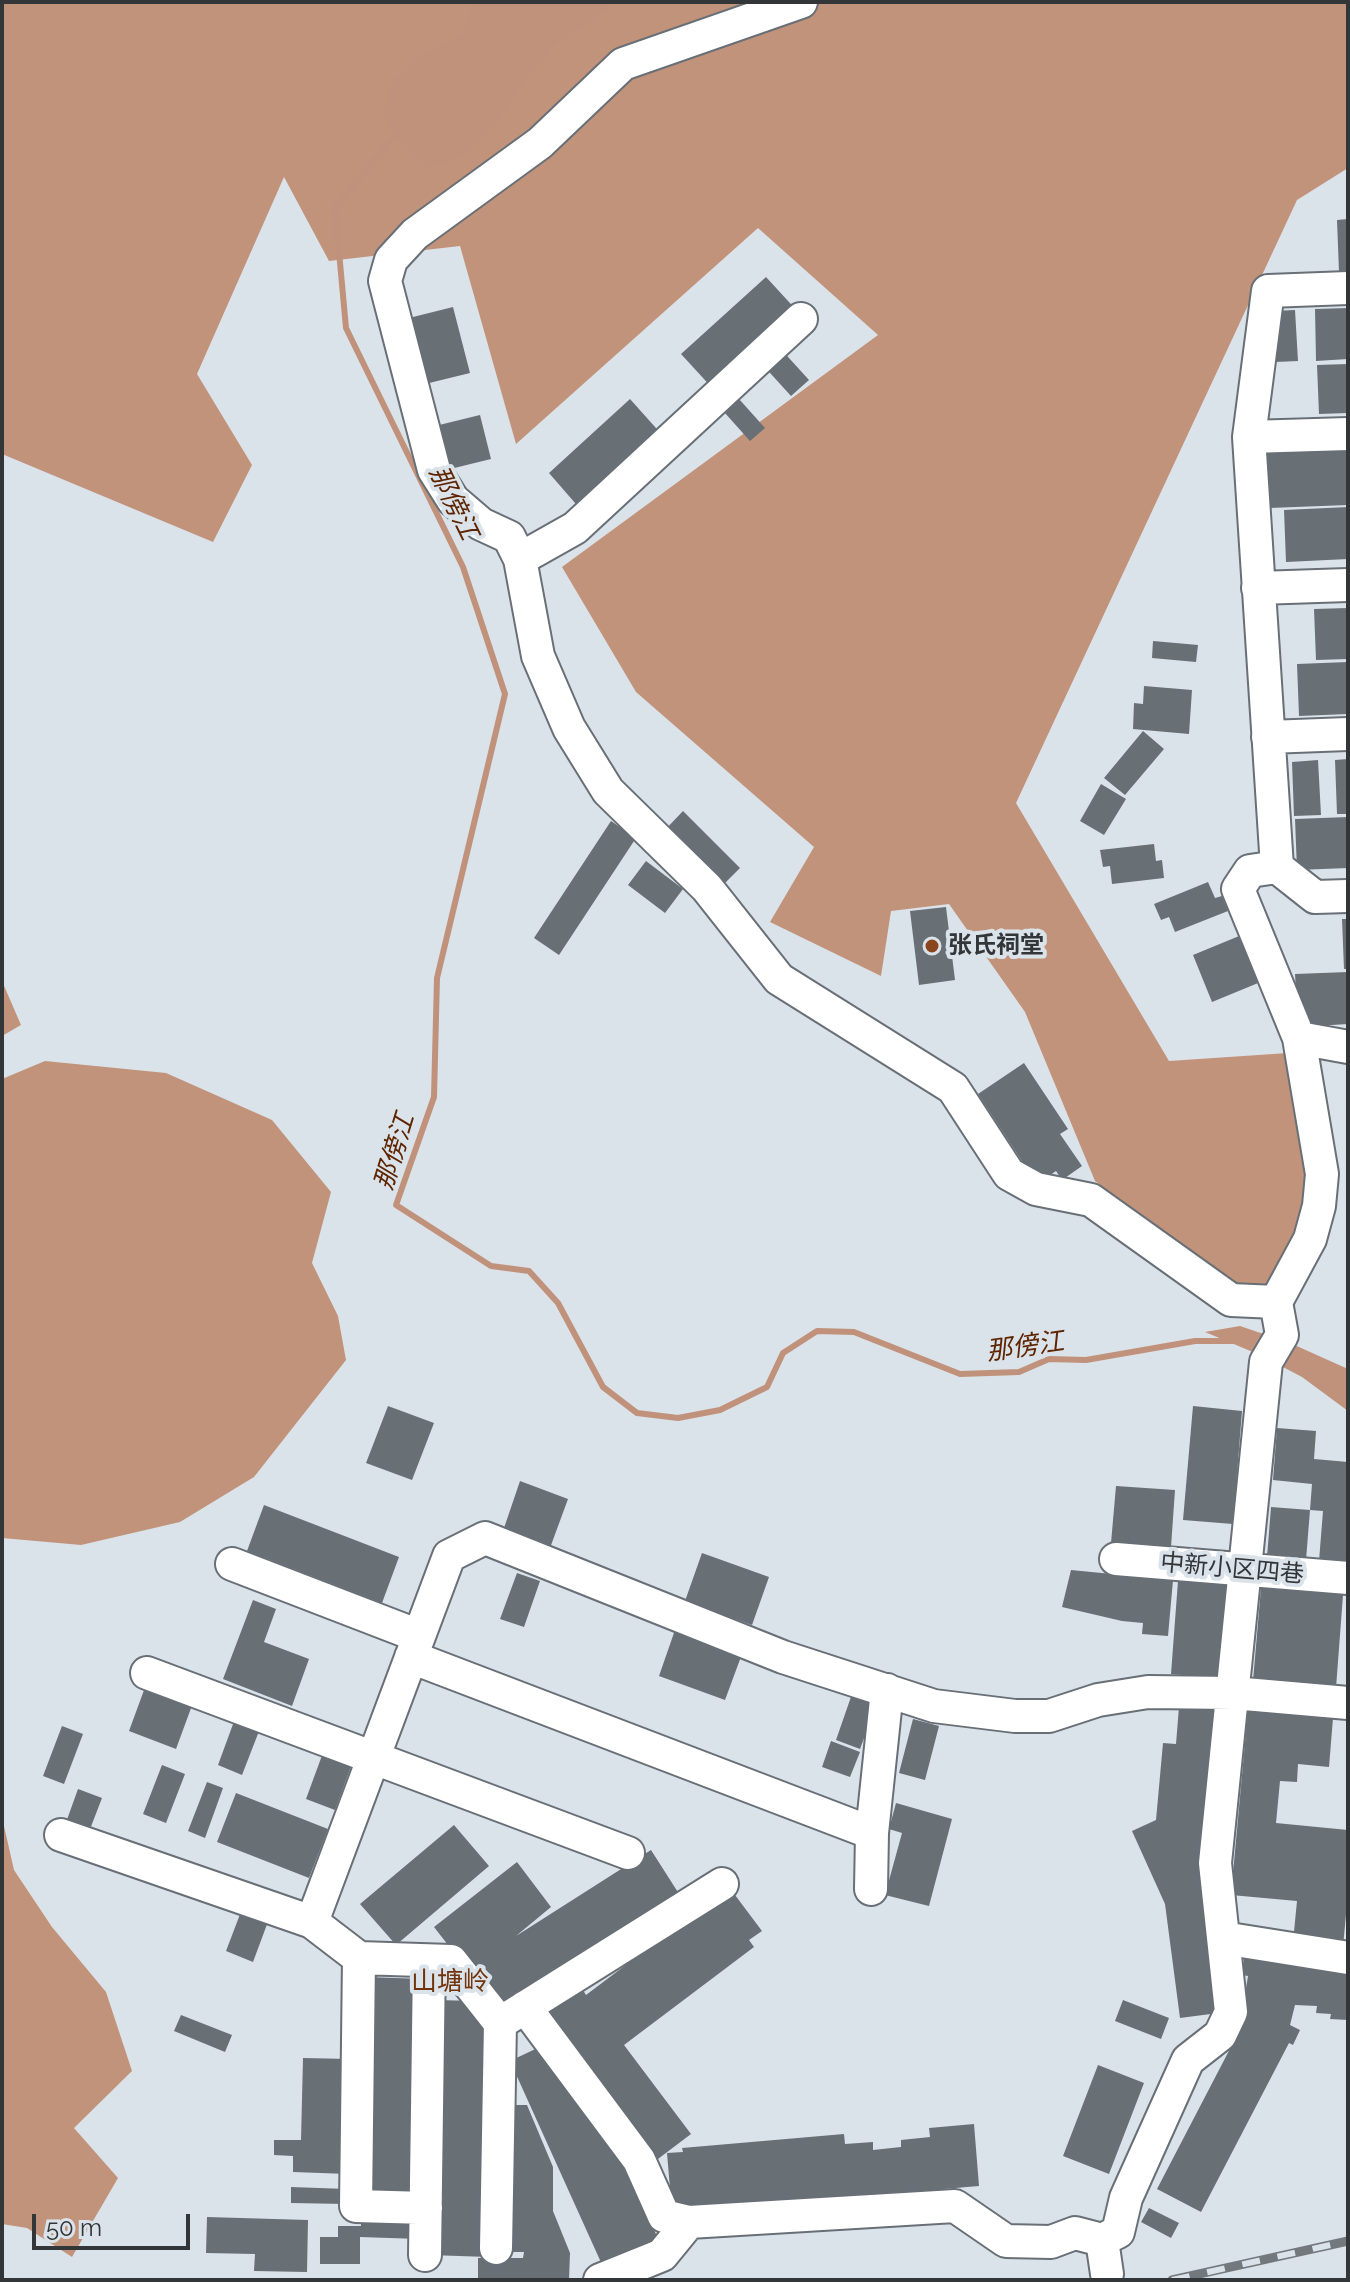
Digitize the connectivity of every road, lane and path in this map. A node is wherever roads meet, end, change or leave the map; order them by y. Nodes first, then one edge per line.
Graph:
1 (801, 2) edge
2 (1348, 288) edge
3 (801, 319) dead end
4 (1348, 434) edge
5 (1249, 437) junction
6 (520, 559) junction
7 (1348, 585) edge
8 (1258, 588) junction
9 (1348, 734) edge
10 (1268, 737) junction
11 (1277, 867) junction
12 (1348, 896) edge
13 (1299, 1038) junction
14 (1348, 1047) edge
15 (1276, 1302) junction
16 (1116, 1559) dead end
17 (232, 1564) dead end
18 (1246, 1569) junction
19 (1348, 1578) edge
20 (415, 1646) junction
21 (147, 1673) dead end
22 (887, 1690) junction
23 (1233, 1693) junction
24 (1348, 1703) edge
25 (374, 1758) junction
26 (872, 1833) junction
27 (61, 1835) dead end
28 (628, 1853) dead end
29 (722, 1884) dead end
30 (871, 1889) dead end
31 (312, 1922) junction
32 (1223, 1938) junction
33 (359, 1958) junction
34 (1348, 1958) edge
35 (429, 1961) junction
36 (512, 2015) junction
37 (426, 2208) junction
38 (689, 2222) junction
39 (1102, 2240) junction
40 (496, 2248) dead end
41 (425, 2255) dead end
42 (1107, 2274) dead end
43 (600, 2280) edge

1 - 6 street
2 - 5 street
3 - 6 street
4 - 5 street
5 - 8 street
6 - 15 street
7 - 8 street
8 - 10 street
9 - 10 street
10 - 11 street
11 - 12 street
11 - 13 street
13 - 14 street
13 - 15 street
15 - 18 street
16 - 18 street, 中新小区四巷
17 - 20 street
18 - 19 street, 中新小区四巷
18 - 23 street
20 - 22 street
20 - 25 street
20 - 26 street
21 - 25 street
22 - 23 street
22 - 26 street
23 - 24 street
23 - 32 street
25 - 28 street
25 - 31 street
26 - 30 street
27 - 31 street
29 - 36 street
31 - 33 street
32 - 34 street
32 - 39 street
33 - 35 street
33 - 37 street
35 - 36 street
35 - 37 street
36 - 38 street
36 - 40 street
37 - 41 street
38 - 39 street
38 - 43 street
39 - 42 street

